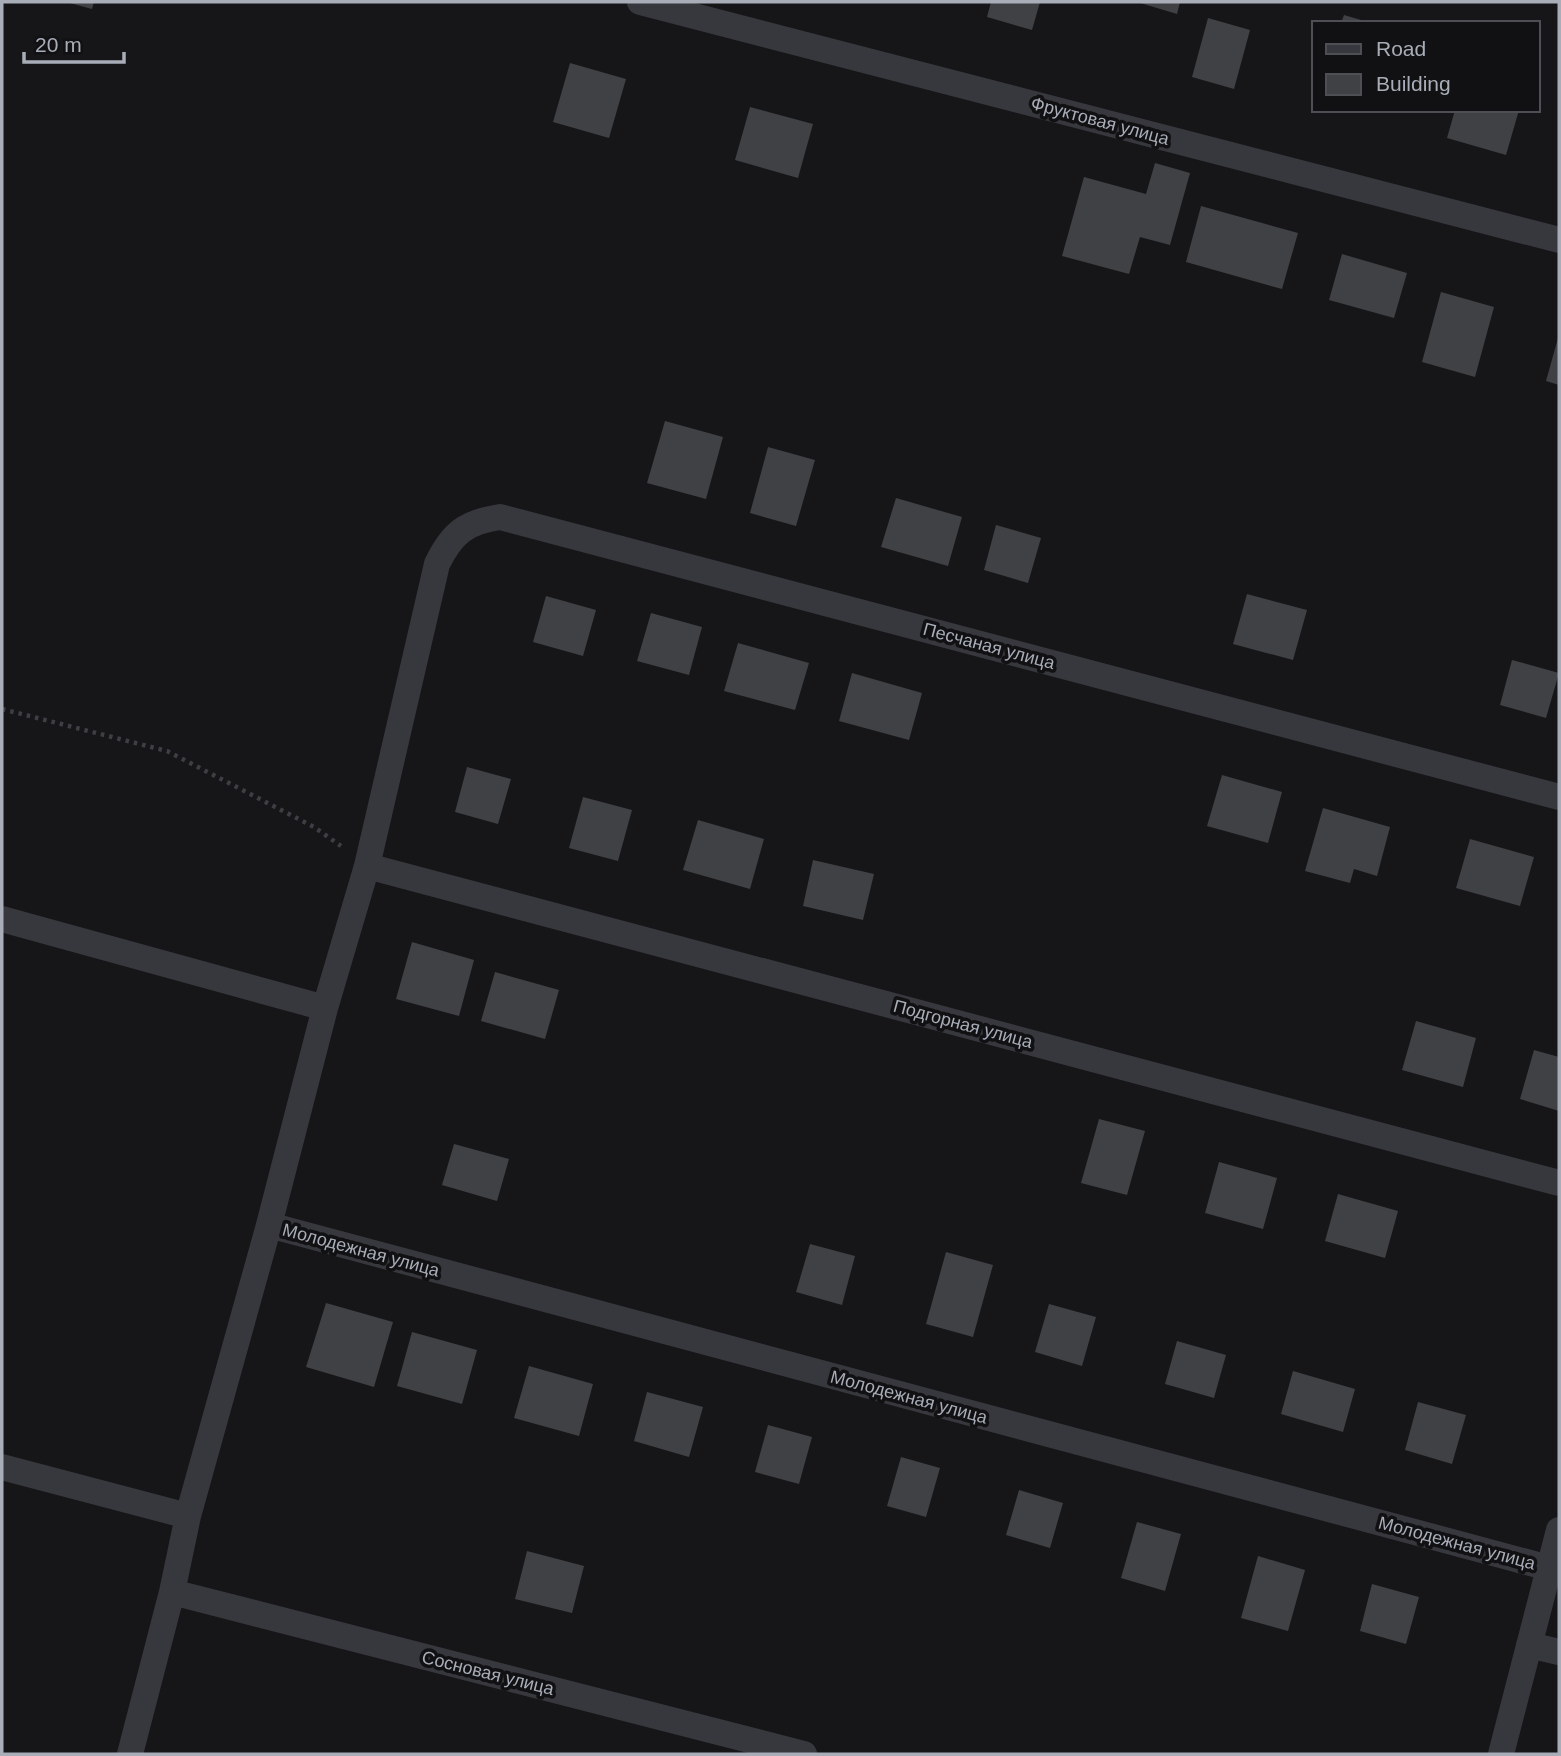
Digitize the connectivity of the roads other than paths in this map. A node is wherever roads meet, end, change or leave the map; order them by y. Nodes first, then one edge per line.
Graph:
1 (640, 2) edge
2 (1559, 240) edge
3 (1559, 797) edge
4 (367, 866) junction
5 (2, 919) edge
6 (325, 1008) junction
7 (1559, 1183) edge
8 (269, 1225) junction
9 (2, 1467) edge
10 (188, 1516) junction
11 (1559, 1530) edge
12 (1549, 1568) junction
13 (172, 1592) junction
14 (1529, 1645) junction
15 (1559, 1652) edge
16 (130, 1754) edge
17 (804, 1754) edge
18 (1501, 1754) edge

1 - 2 street, Фруктовая улица
3 - 4 street, Песчаная улица
4 - 6 street, Песчаная улица
4 - 7 street, Подгорная улица
5 - 6 street
6 - 8 street, Песчаная улица
8 - 10 street, Песчаная улица
8 - 12 street, Молодежная улица
9 - 10 street
10 - 13 street, Песчаная улица
11 - 12 street
12 - 14 street
13 - 16 street, Песчаная улица
13 - 17 street, Сосновая улица
14 - 15 street
14 - 18 street

